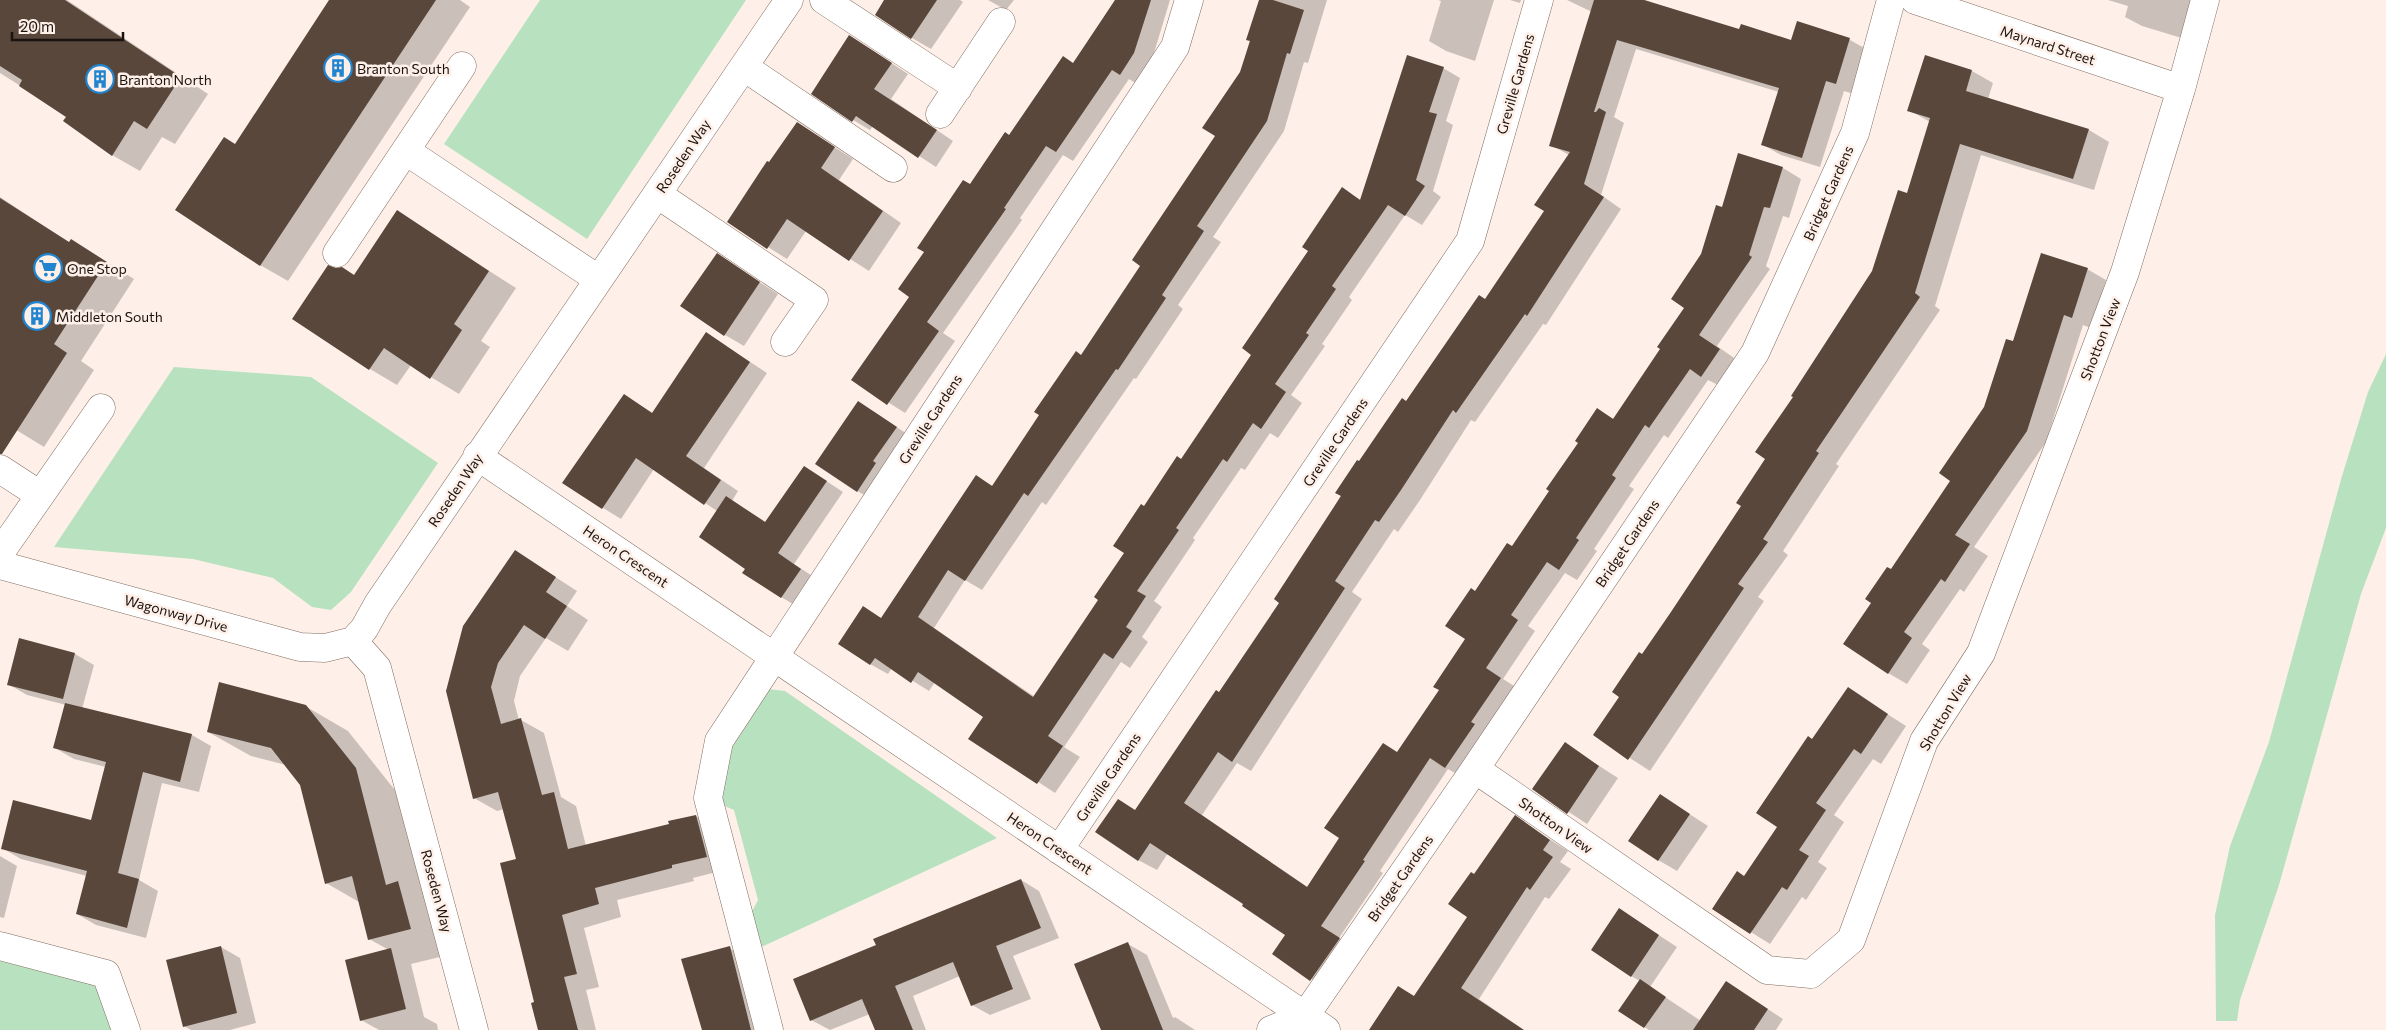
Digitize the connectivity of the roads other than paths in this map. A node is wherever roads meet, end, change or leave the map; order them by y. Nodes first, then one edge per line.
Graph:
1 (789, 0) edge
2 (824, 0) edge
3 (1189, 0) edge
4 (1539, 0) edge
5 (1891, 0) edge
6 (1914, 0) edge
7 (2204, 0) edge
8 (1001, 22) dead end
9 (462, 66) dead end
10 (744, 66) junction
11 (958, 88) junction
12 (2181, 89) junction
13 (940, 114) dead end
14 (406, 150) junction
15 (893, 168) dead end
16 (656, 194) junction
17 (337, 253) dead end
18 (598, 280) junction
19 (785, 342) dead end
20 (101, 408) dead end
21 (477, 456) junction
22 (0, 469) edge
23 (40, 495) junction
24 (0, 553) edge
25 (0, 565) edge
26 (353, 641) junction
27 (773, 656) junction
28 (1475, 770) junction
29 (1059, 850) junction
30 (0, 946) edge
31 (1316, 1023) edge
32 (126, 1030) edge
33 (474, 1030) edge
34 (770, 1030) edge
35 (1271, 1030) edge

1 - 10 street, Roseden Way
2 - 11 street
3 - 27 street, Greville Gardens
4 - 29 street, Greville Gardens
5 - 28 street, Bridget Gardens
6 - 12 street, Maynard Street
7 - 12 street
8 - 11 street
9 - 14 street
10 - 15 street
10 - 16 street, Roseden Way
11 - 13 street
12 - 28 street, Shotton View
14 - 17 street
14 - 18 street
16 - 18 street, Roseden Way
16 - 19 street
18 - 21 street, Roseden Way
20 - 23 street
21 - 26 street, Roseden Way
21 - 27 street, Heron Crescent
22 - 23 street
23 - 24 street
25 - 26 street, Wagonway Drive
26 - 33 street, Roseden Way
27 - 29 street, Heron Crescent
27 - 34 street
28 - 31 street, Bridget Gardens
29 - 31 street, Heron Crescent
30 - 32 street
31 - 35 street

